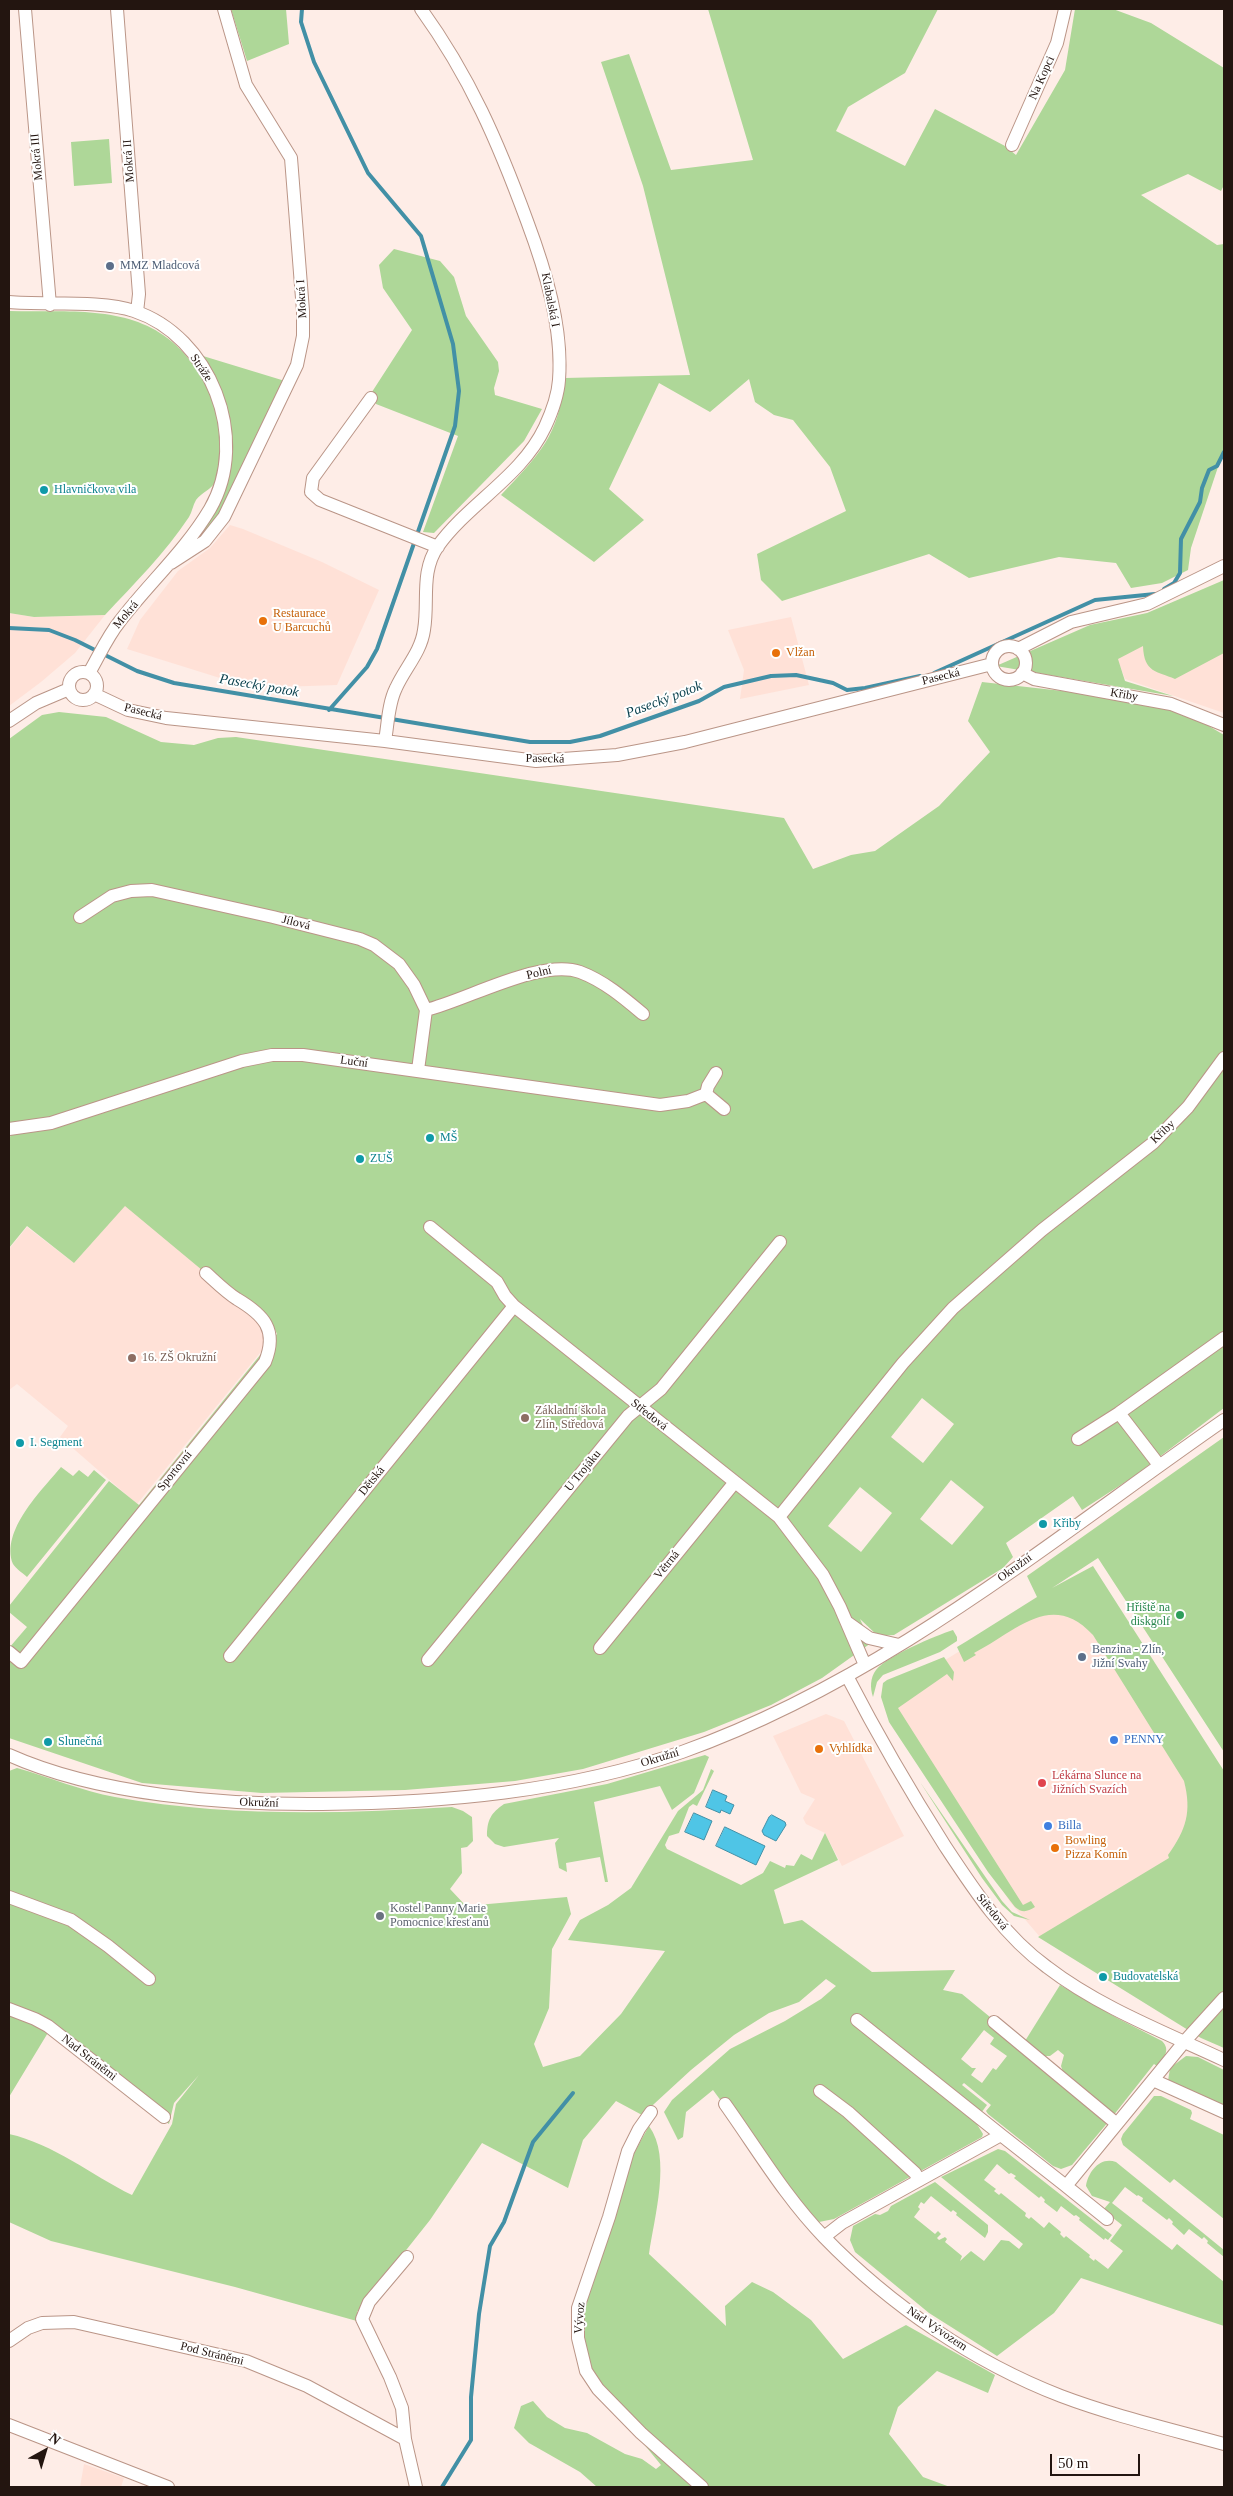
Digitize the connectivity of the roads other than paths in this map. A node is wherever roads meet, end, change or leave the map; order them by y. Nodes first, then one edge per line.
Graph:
1 (25, 9) edge
2 (117, 9) edge
3 (224, 9) edge
4 (421, 9) edge
5 (1065, 9) edge
6 (1012, 145) dead end
7 (9, 302) edge
8 (50, 305) junction
9 (137, 312) junction
10 (371, 398) dead end
11 (438, 547) junction
12 (171, 563) junction
13 (1224, 566) edge
14 (1018, 649) junction
15 (992, 664) junction
16 (89, 674) junction
17 (1022, 674) junction
18 (69, 689) junction
19 (94, 694) junction
20 (9, 721) edge
21 (1224, 725) edge
22 (386, 735) junction
23 (80, 917) dead end
24 (426, 1010) junction
25 (643, 1014) dead end
26 (1224, 1058) edge
27 (418, 1070) junction
28 (716, 1073) dead end
29 (706, 1094) junction
30 (724, 1109) dead end
31 (9, 1130) edge
32 (430, 1227) dead end
33 (780, 1242) dead end
34 (206, 1274) dead end
35 (514, 1306) junction
36 (1224, 1338) edge
37 (639, 1407) junction
38 (1118, 1413) junction
39 (1224, 1420) edge
40 (1078, 1439) dead end
41 (1160, 1465) junction
42 (735, 1482) junction
43 (779, 1517) junction
44 (846, 1621) junction
45 (899, 1646) junction
46 (600, 1648) dead end
47 (9, 1652) edge
48 (230, 1656) dead end
49 (428, 1660) dead end
50 (865, 1666) junction
51 (847, 1676) junction
52 (9, 1756) edge
53 (9, 1897) edge
54 (149, 1979) dead end
55 (1224, 1998) edge
56 (9, 2009) edge
57 (858, 2020) dead end
58 (994, 2022) dead end
59 (1185, 2041) junction
60 (1224, 2060) edge
61 (1153, 2080) junction
62 (820, 2091) dead end
63 (725, 2104) dead end
64 (651, 2112) dead end
65 (1224, 2112) edge
66 (164, 2116) dead end
67 (1117, 2124) junction
68 (1001, 2135) junction
69 (919, 2180) junction
70 (1066, 2186) junction
71 (1107, 2219) dead end
72 (824, 2237) junction
73 (407, 2257) dead end
74 (9, 2341) edge
75 (9, 2425) edge
76 (405, 2439) junction
77 (1224, 2444) edge
78 (168, 2487) edge
79 (416, 2487) edge
80 (702, 2487) edge

1 - 8 street, Mokrá III
2 - 9 street, Mokrá II
3 - 12 street, Mokrá I
4 - 11 street, Klabalská I
5 - 6 street, Na Kopci
7 - 8 street, Stráže
8 - 9 street, Stráže
9 - 12 street, Stráže
10 - 11 street
11 - 22 street, Klabalská I
12 - 16 street, Mokrá
13 - 14 street
14 - 15 street
14 - 17 street
15 - 17 street
15 - 22 street, Pasecká
16 - 18 street
16 - 19 street
17 - 21 street, Křiby
18 - 19 street
18 - 20 street
19 - 22 street, Pasecká
23 - 24 street, Jílová
24 - 25 street, Polní
24 - 27 street
26 - 43 street, Křiby
27 - 29 street, Luční
27 - 31 street, Luční
28 - 29 street
29 - 30 street
32 - 35 street, Středová
33 - 37 street, U Trojáku
34 - 47 street, Sportovní
35 - 37 street, Středová
35 - 48 street, Dětská
36 - 38 street
37 - 42 street, Středová
37 - 49 street, U Trojáku
38 - 40 street
38 - 41 street
39 - 41 street, Okružní
41 - 45 street, Okružní
42 - 43 street, Středová
42 - 46 street, Větrná
43 - 44 street, Středová
44 - 45 street, Středová
44 - 50 street, Středová
45 - 50 street, Okružní
50 - 51 street, Okružní
51 - 52 street, Okružní
51 - 59 street, Středová
53 - 54 street
55 - 59 street
56 - 66 street, Nad Stráněmi
57 - 68 street
58 - 67 street
59 - 60 street, Středová
59 - 61 street
61 - 65 street
61 - 67 street
62 - 69 street
63 - 72 street, Nad Vývozem
64 - 80 street, Vývoz
67 - 70 street
68 - 69 street
68 - 70 street
69 - 72 street
70 - 71 street
72 - 77 street, Nad Vývozem
73 - 76 street
74 - 76 street, Pod Stráněmi
75 - 78 street
76 - 79 street

